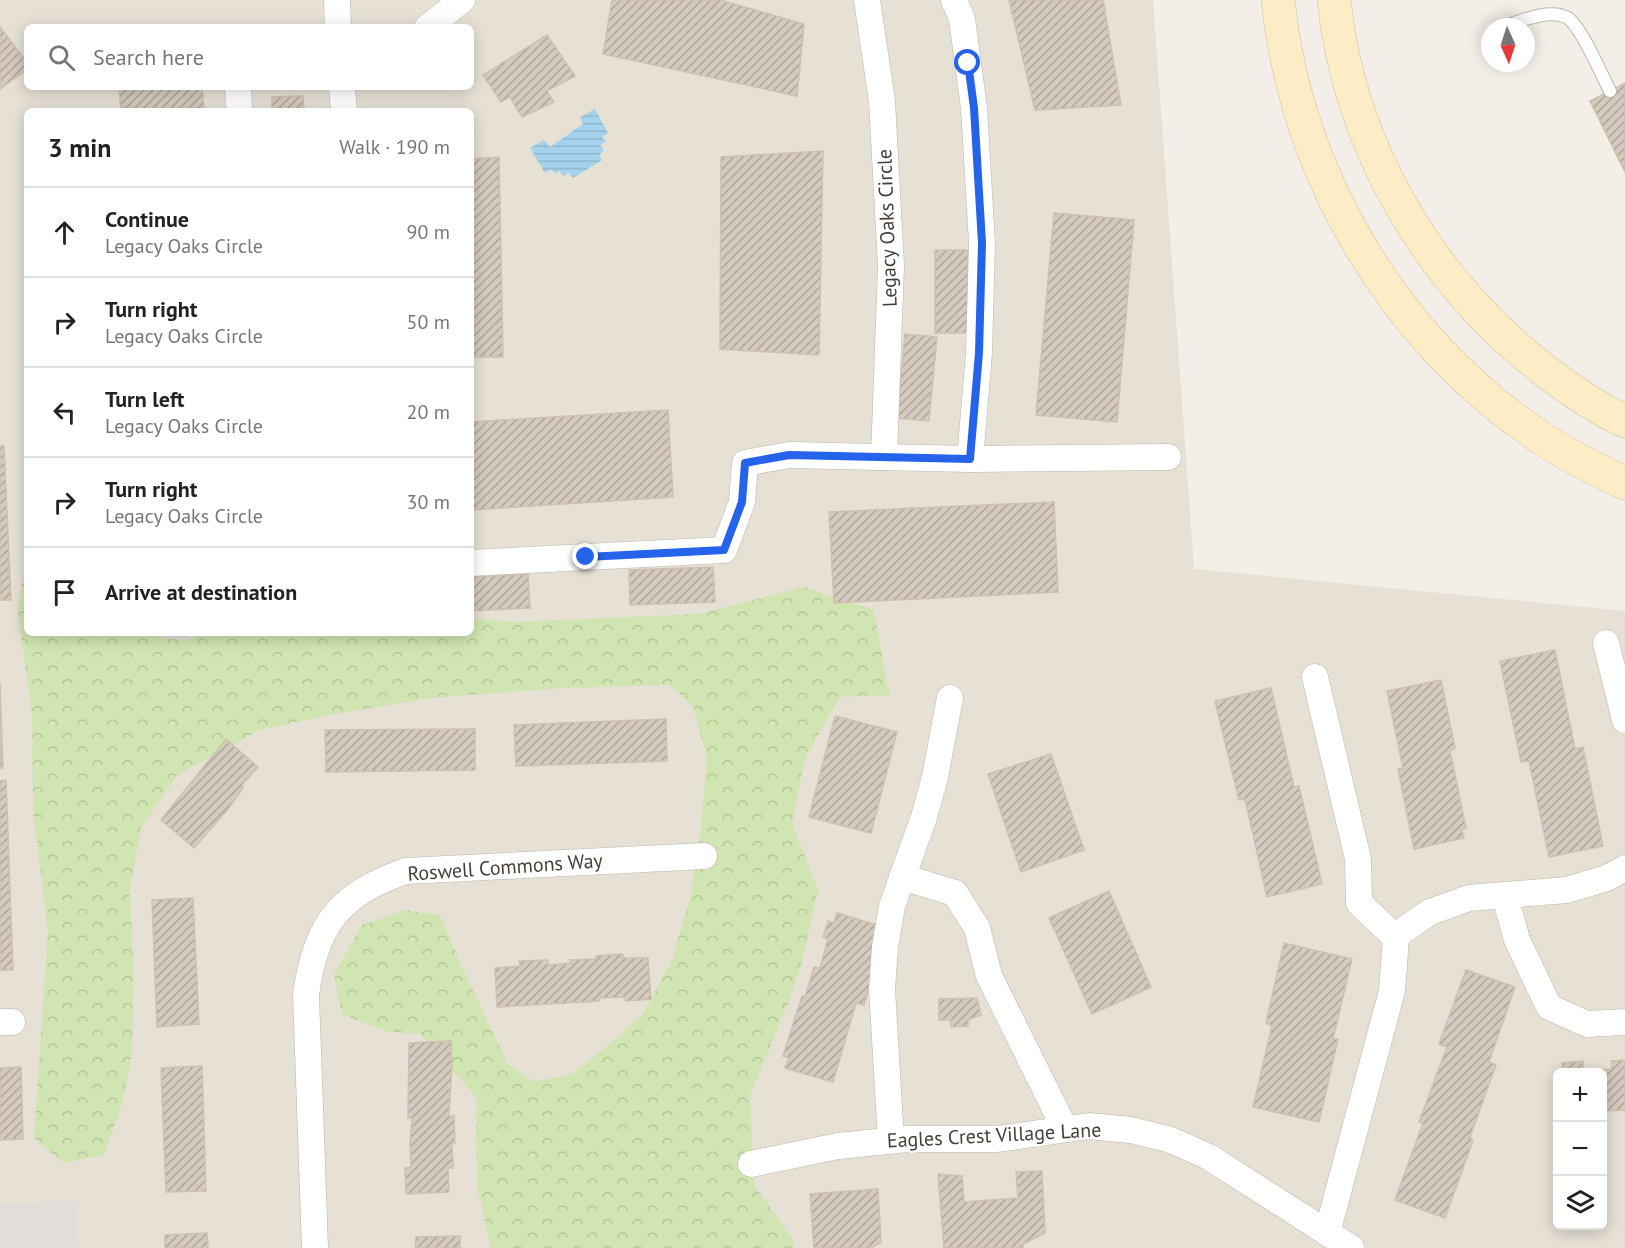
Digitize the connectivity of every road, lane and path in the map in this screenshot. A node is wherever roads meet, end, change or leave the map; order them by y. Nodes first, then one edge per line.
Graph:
1 (337, 0) edge
2 (462, 0) edge
3 (867, 0) edge
4 (954, 0) edge
5 (1278, 0) edge
6 (1334, 0) edge
7 (1535, 18) edge
8 (338, 24) edge
9 (432, 24) edge
10 (238, 90) edge
11 (342, 90) edge
12 (1610, 91) dead end
13 (239, 108) edge
14 (344, 108) edge
15 (1625, 421) edge
16 (884, 457) junction
17 (1168, 457) dead end
18 (970, 459) junction
19 (1625, 483) edge
20 (474, 563) edge
21 (1606, 643) dead end
22 (1315, 677) dead end
23 (950, 698) dead end
24 (1625, 720) edge
25 (704, 856) dead end
26 (1625, 868) edge
27 (902, 877) junction
28 (1505, 896) junction
29 (1396, 938) junction
30 (1625, 1023) edge
31 (1065, 1129) junction
32 (891, 1140) junction
33 (751, 1164) dead end
34 (1328, 1233) junction
35 (315, 1248) edge
36 (1351, 1248) edge

1 - 8 street
2 - 9 street
3 - 16 street, Legacy Oaks Circle
4 - 18 street
5 - 19 street
6 - 15 street
7 - 12 lane
10 - 13 street
11 - 14 street
16 - 18 street
16 - 20 street
17 - 18 street
21 - 24 street
22 - 29 street
23 - 27 street
25 - 35 street, Roswell Commons Way
26 - 28 street
27 - 31 street
27 - 32 street
28 - 29 street
28 - 30 street
29 - 34 street
31 - 32 street, Eagles Crest Village Lane
31 - 34 street, Eagles Crest Village Lane
32 - 33 street, Eagles Crest Village Lane
34 - 36 street, Eagles Crest Village Lane

